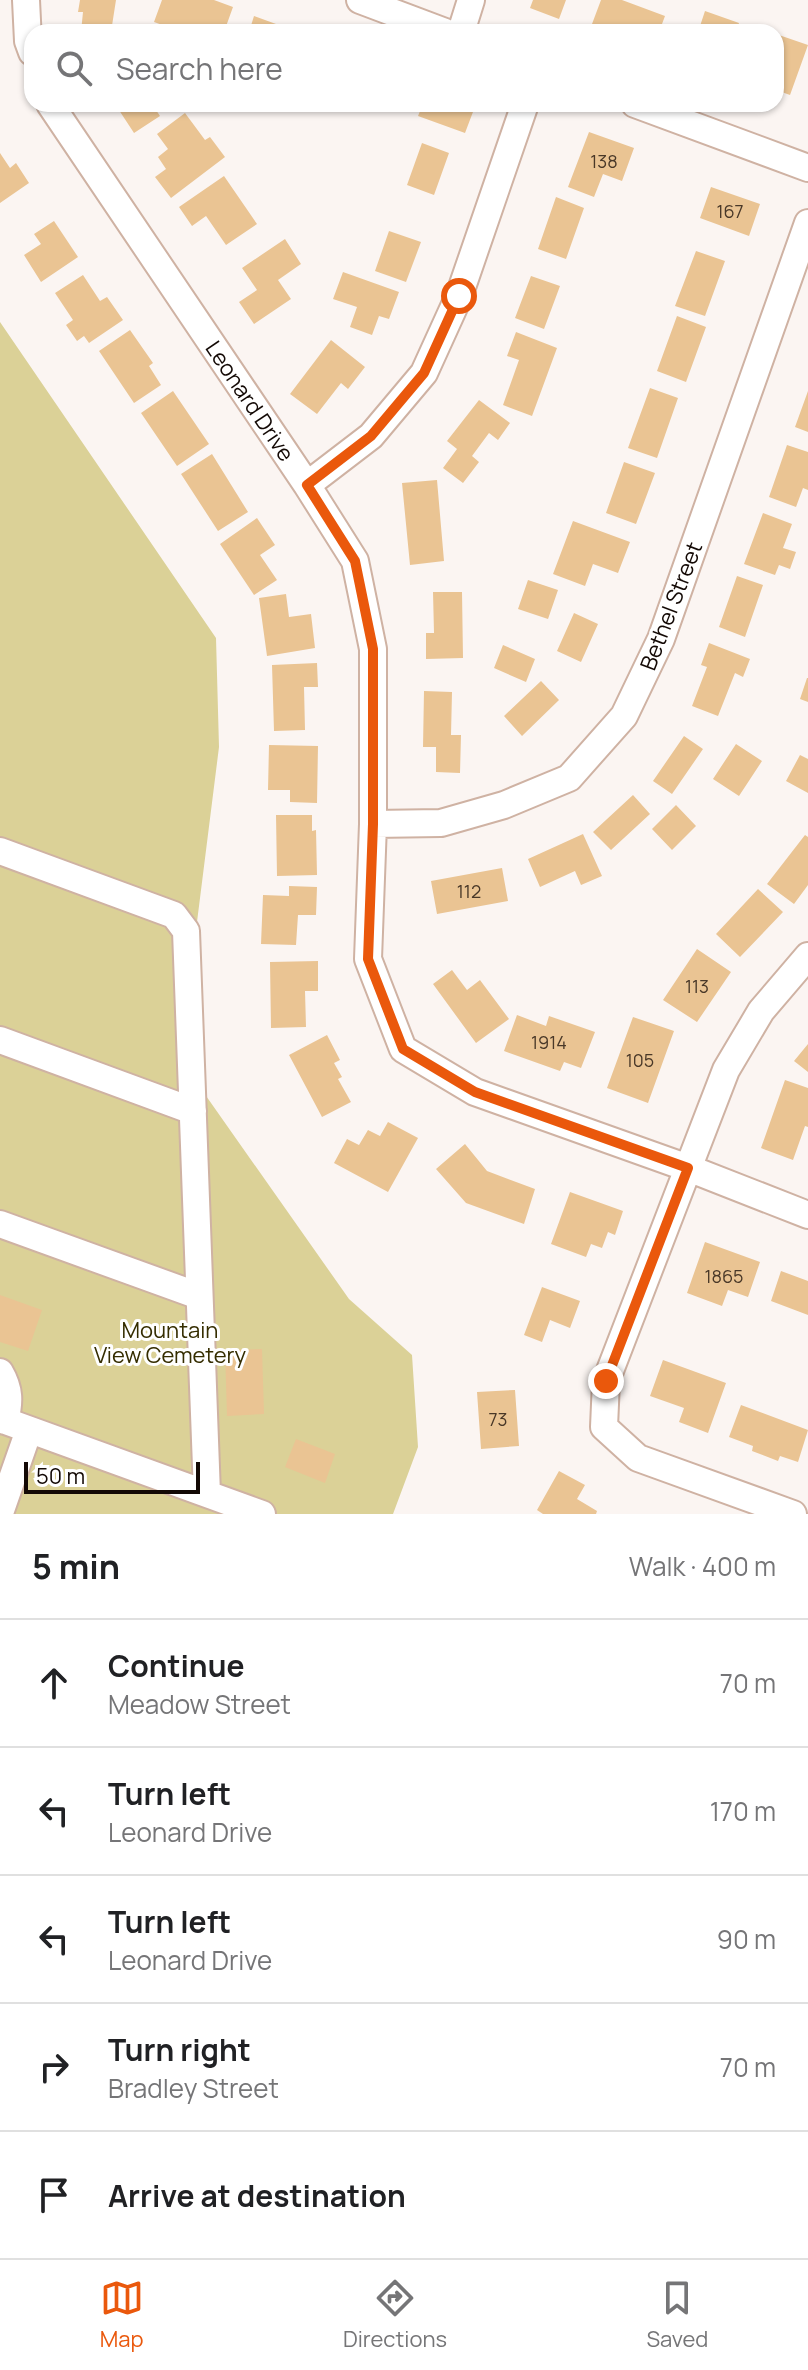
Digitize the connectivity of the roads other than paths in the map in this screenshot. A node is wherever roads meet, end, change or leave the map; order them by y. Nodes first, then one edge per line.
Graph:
1 (26, 0) edge
2 (360, 0) edge
3 (471, 0) edge
4 (27, 24) edge
5 (424, 24) edge
6 (464, 24) edge
7 (55, 112) edge
8 (522, 112) edge
9 (657, 112) edge
10 (808, 168) edge
11 (808, 223) edge
12 (307, 485) junction
13 (373, 824) junction
14 (0, 851) edge
15 (808, 956) edge
16 (0, 1040) edge
17 (193, 1111) junction
18 (688, 1168) junction
19 (808, 1215) edge
20 (0, 1224) edge
21 (199, 1296) junction
22 (0, 1372) edge
23 (11, 1423) edge
24 (207, 1494) junction
25 (0, 1513) edge
26 (262, 1514) edge
27 (793, 1514) edge

1 - 4 street
2 - 5 street
3 - 6 street
7 - 12 street, Leonard Drive
8 - 12 street
9 - 10 street
11 - 13 street, Bethel Street
12 - 13 street, Leonard Drive
13 - 18 street, Leonard Drive
14 - 17 street
15 - 18 street
16 - 17 street
17 - 21 street
18 - 19 street, Leonard Drive
18 - 27 street
20 - 21 street
21 - 24 street
22 - 23 street
23 - 24 street
23 - 25 street
24 - 26 street

